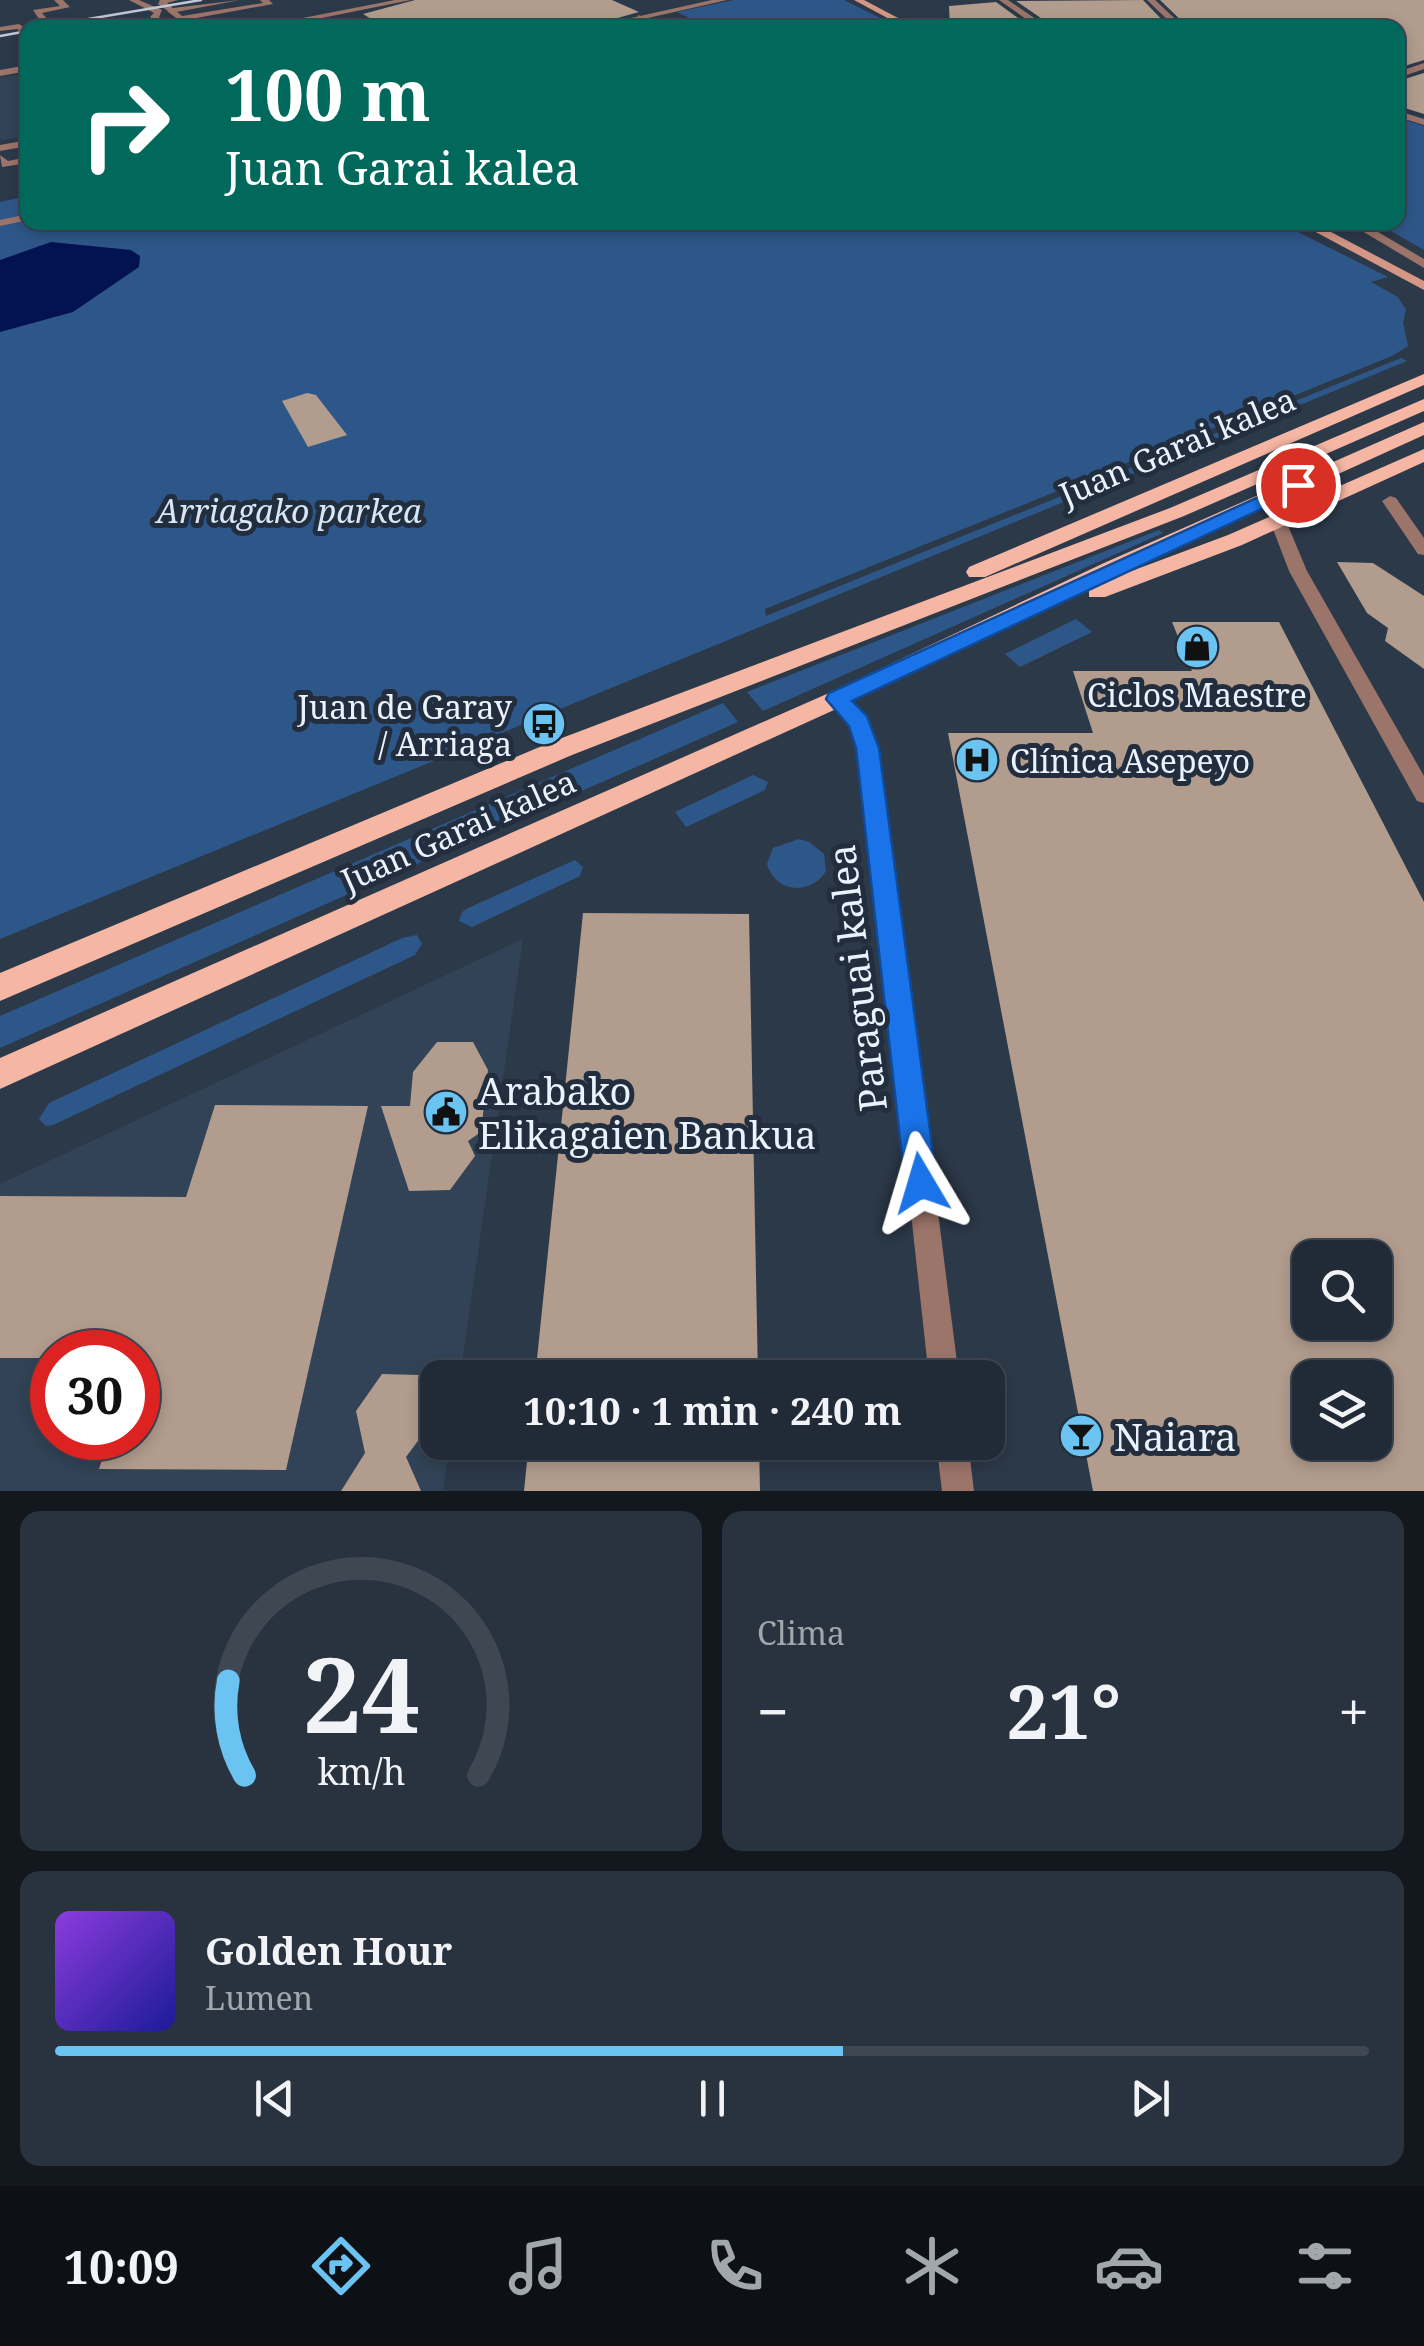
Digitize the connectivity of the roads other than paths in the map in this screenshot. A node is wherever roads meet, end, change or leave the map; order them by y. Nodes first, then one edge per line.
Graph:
1 (58, 0) edge
2 (133, 0) edge
3 (174, 0) edge
4 (236, 0) edge
5 (264, 0) edge
6 (407, 0) edge
7 (723, 0) edge
8 (858, 0) edge
9 (1003, 0) edge
10 (1150, 0) edge
11 (159, 1) edge
12 (171, 11) junction
13 (641, 17) junction
14 (44, 20) edge
15 (158, 20) edge
16 (299, 20) edge
17 (627, 20) edge
18 (648, 20) edge
19 (897, 20) edge
20 (1033, 20) edge
21 (1172, 20) edge
22 (1317, 230) edge
23 (1366, 230) edge
24 (1424, 264) edge
25 (1424, 286) edge
26 (1424, 379) edge
27 (1424, 404) edge
28 (1424, 428) edge
29 (1424, 454) edge
30 (1390, 501) dead end
31 (1278, 521) junction
32 (1424, 550) edge
33 (944, 649) junction
34 (796, 656) junction
35 (837, 699) junction
36 (1424, 795) edge
37 (0, 987) edge
38 (0, 1074) edge
39 (942, 1360) edge
40 (954, 1460) edge
41 (958, 1491) edge

1 - 14 street
2 - 15 street
3 - 11 street
4 - 12 street
5 - 12 street
6 - 16 street
7 - 13 street
8 - 19 main road
9 - 20 street
10 - 21 street
11 - 12 street
13 - 17 street
13 - 18 street
22 - 25 main road
23 - 24 street
26 - 34 main road, Juan Garai kalea
27 - 34 main road, Juan Garai kalea
28 - 33 main road, Juan Garai kalea
29 - 31 main road, Juan Garai kalea
30 - 32 street
31 - 33 main road, Juan Garai kalea
31 - 36 street
33 - 35 main road, Juan Garai kalea
34 - 37 main road, Juan Garai kalea
35 - 38 main road, Juan Garai kalea
35 - 39 street, Paraguai kalea
40 - 41 street

